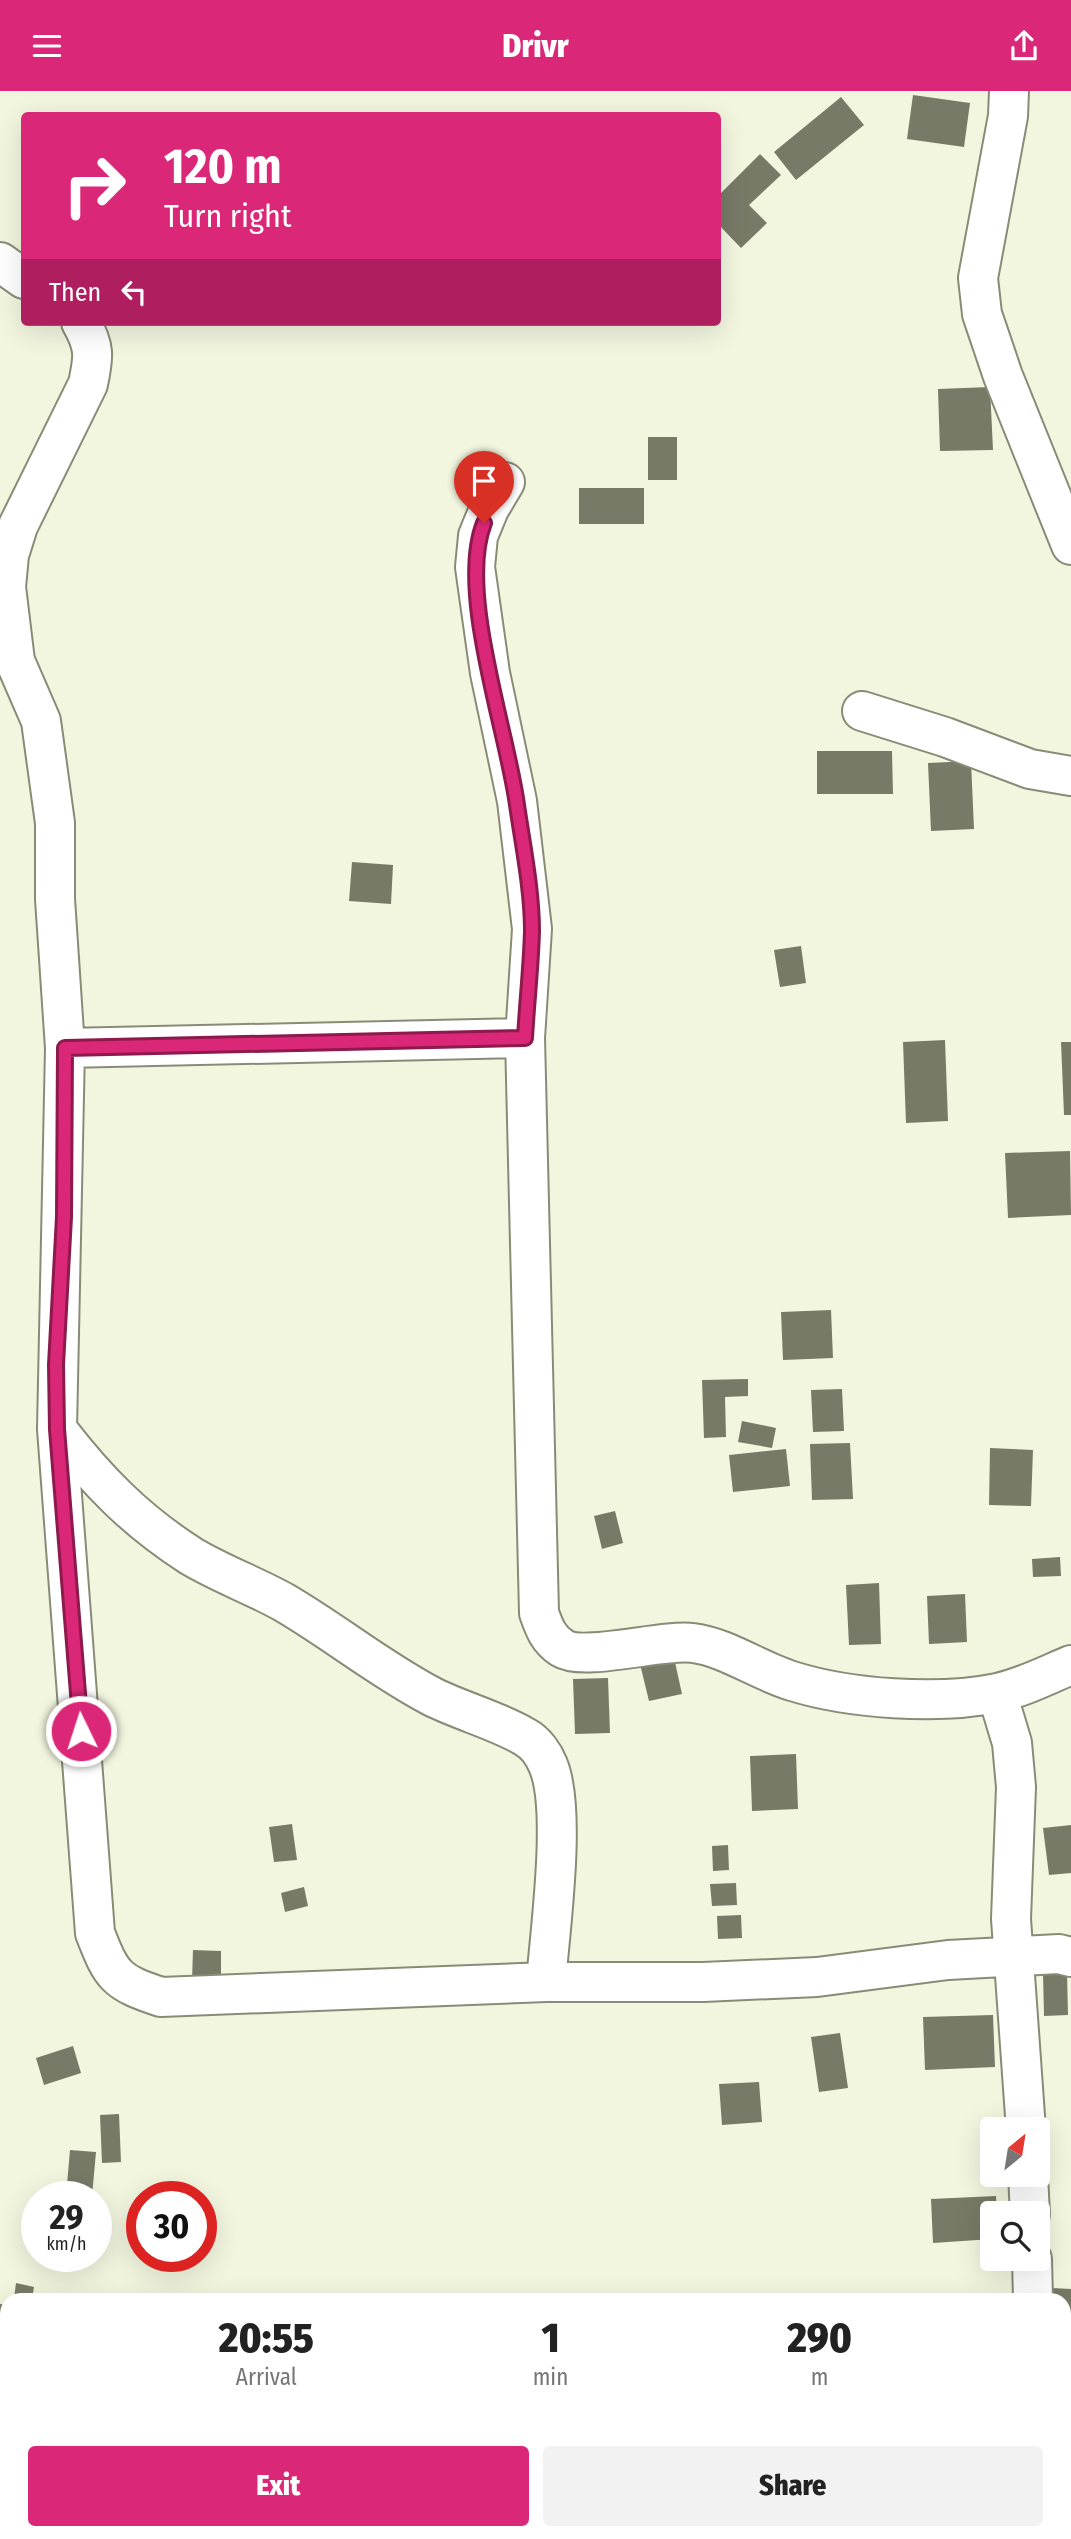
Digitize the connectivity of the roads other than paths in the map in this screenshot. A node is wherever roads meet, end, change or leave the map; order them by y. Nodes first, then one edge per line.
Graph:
1 (1009, 91) edge
2 (0, 262) edge
3 (21, 277) edge
4 (82, 326) edge
5 (505, 482) dead end
6 (1071, 545) edge
7 (7, 656) edge
8 (862, 711) dead end
9 (1071, 776) edge
10 (525, 1038) junction
11 (65, 1048) junction
12 (57, 1429) junction
13 (1071, 1665) edge
14 (997, 1693) junction
15 (1013, 1957) junction
16 (1071, 1957) edge
17 (546, 1982) junction
18 (1025, 2117) edge
19 (1032, 2271) edge
20 (1033, 2293) edge

1 - 6 street
2 - 3 street
4 - 7 street
5 - 10 street
7 - 11 street
8 - 9 street
10 - 11 street
10 - 14 street
11 - 12 street
12 - 17 street
12 - 17 street
13 - 14 street
14 - 15 street
15 - 16 street
15 - 17 street
15 - 18 street
19 - 20 street

